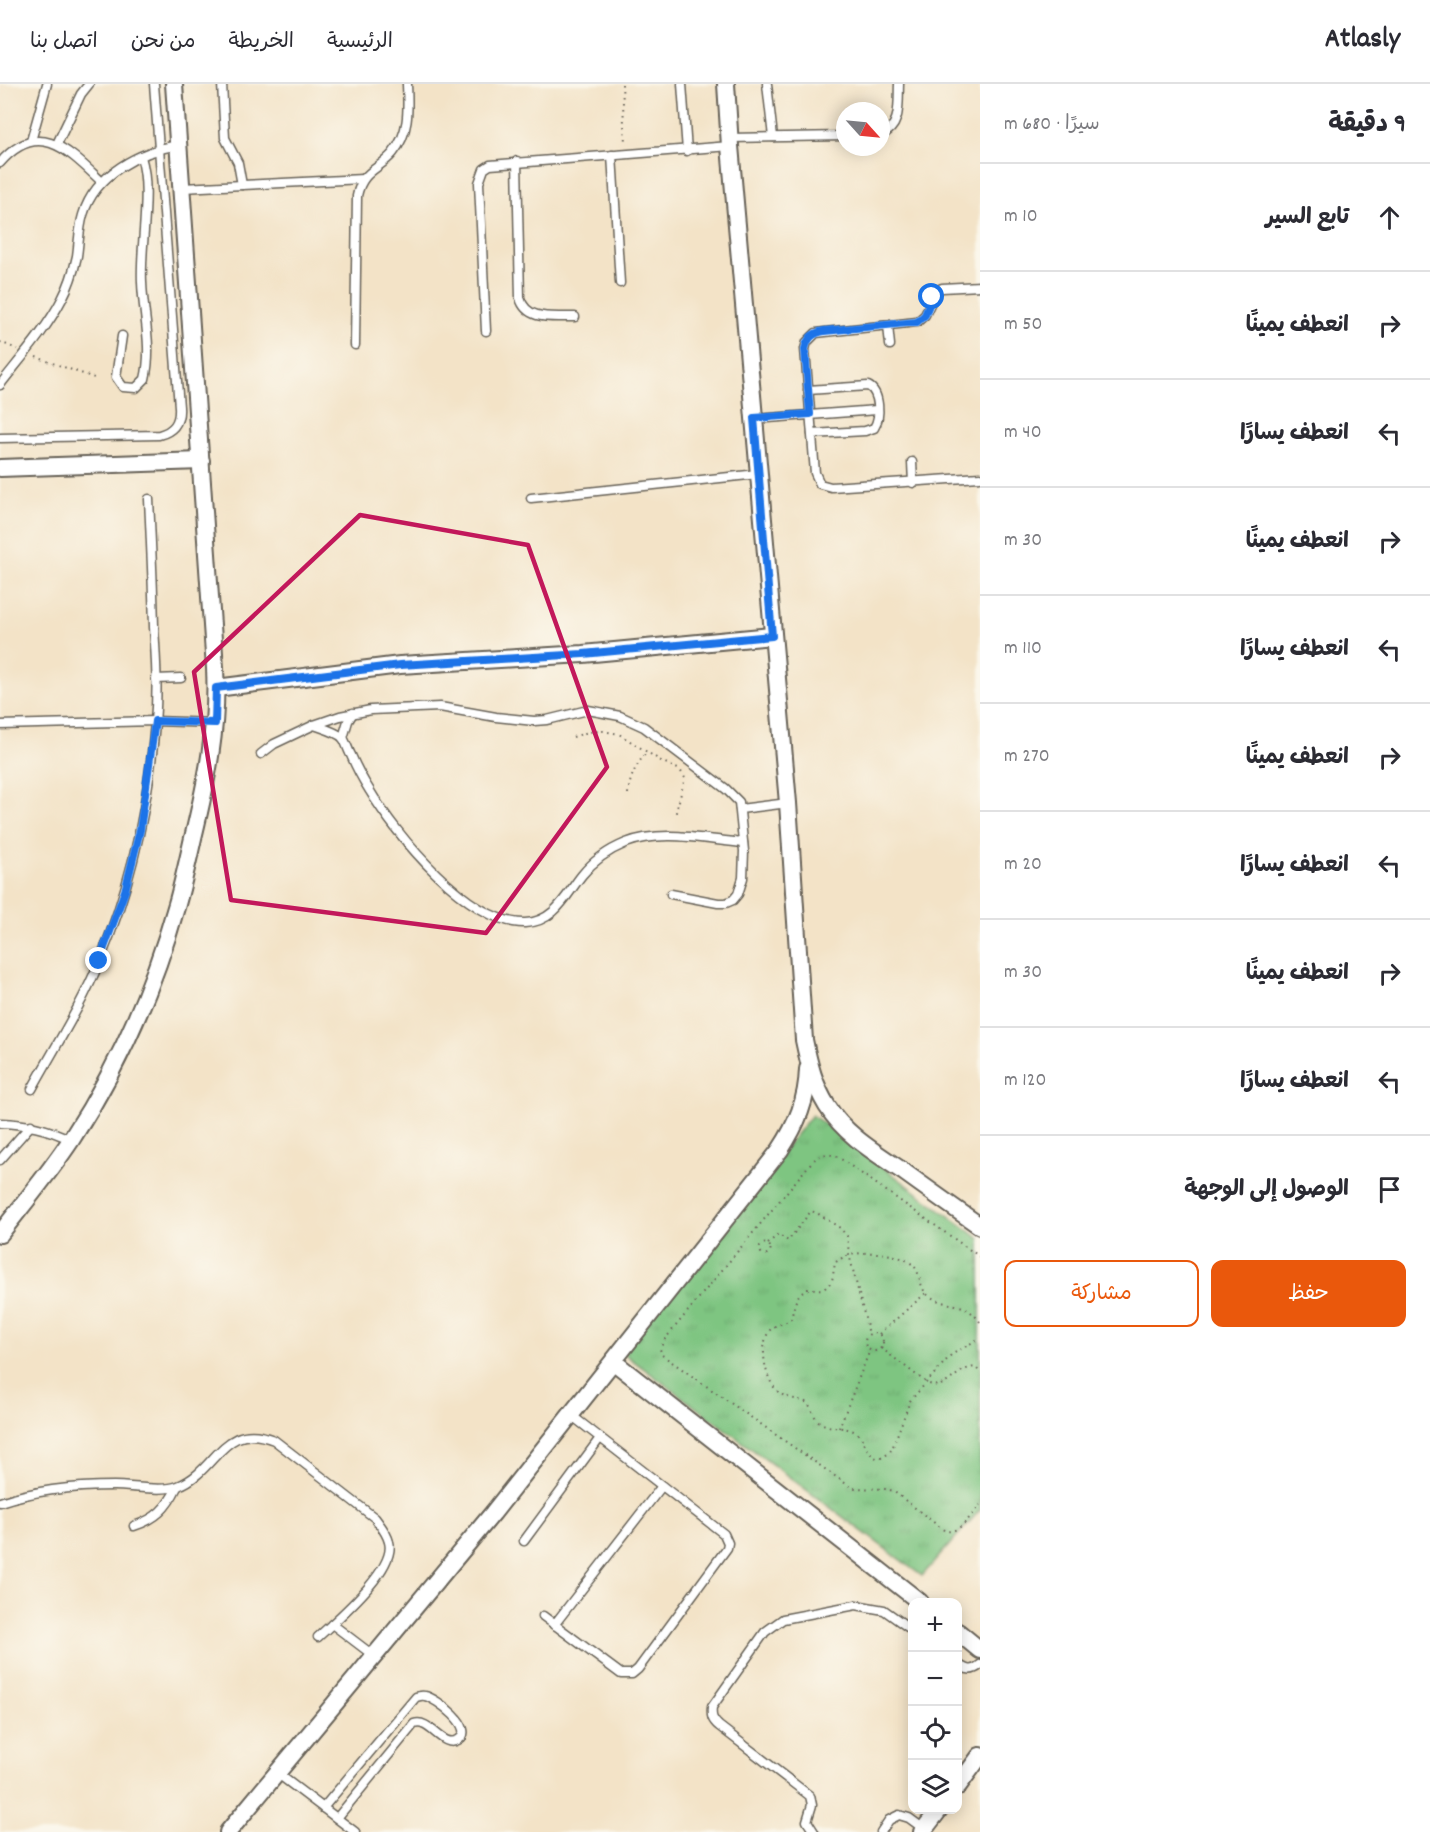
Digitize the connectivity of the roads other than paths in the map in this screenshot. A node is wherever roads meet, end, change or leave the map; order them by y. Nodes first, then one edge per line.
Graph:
1 (47, 84) edge
2 (89, 84) edge
3 (154, 84) edge
4 (174, 84) edge
5 (222, 84) edge
6 (407, 84) edge
7 (682, 84) edge
8 (726, 84) edge
9 (767, 84) edge
10 (899, 84) edge
11 (890, 131) edge
12 (836, 136) edge
13 (773, 137) junction
14 (31, 141) junction
15 (730, 142) junction
16 (57, 144) junction
17 (179, 145) junction
18 (159, 149) junction
19 (687, 151) junction
20 (612, 155) junction
21 (141, 157) junction
22 (517, 161) junction
23 (0, 163) edge
24 (363, 179) junction
25 (102, 182) junction
26 (242, 185) junction
27 (182, 188) junction
28 (620, 283) dead end
29 (980, 286) edge
30 (575, 317) dead end
31 (888, 326) junction
32 (486, 331) dead end
33 (122, 336) dead end
34 (356, 345) dead end
35 (890, 345) dead end
36 (0, 385) edge
37 (808, 390) junction
38 (878, 410) junction
39 (810, 414) junction
40 (754, 418) junction
41 (812, 434) junction
42 (0, 438) edge
43 (201, 461) junction
44 (912, 462) dead end
45 (0, 468) edge
46 (758, 474) junction
47 (980, 477) edge
48 (913, 483) junction
49 (531, 498) dead end
50 (149, 499) dead end
51 (772, 636) junction
52 (181, 678) dead end
53 (156, 679) junction
54 (216, 688) junction
55 (353, 713) junction
56 (155, 721) junction
57 (215, 723) junction
58 (314, 724) junction
59 (0, 725) edge
60 (343, 738) junction
61 (261, 754) dead end
62 (788, 803) junction
63 (740, 809) junction
64 (743, 843) junction
65 (671, 894) dead end
66 (808, 1064) junction
67 (32, 1089) dead end
68 (0, 1123) edge
69 (31, 1125) junction
70 (71, 1140) junction
71 (0, 1160) edge
72 (978, 1219) edge
73 (0, 1234) edge
74 (614, 1362) junction
75 (571, 1415) junction
76 (600, 1438) junction
77 (662, 1486) junction
78 (177, 1487) junction
79 (0, 1502) edge
80 (134, 1526) dead end
81 (524, 1541) dead end
82 (915, 1598) edge
83 (543, 1616) dead end
84 (332, 1624) junction
85 (554, 1625) junction
86 (908, 1627) edge
87 (962, 1636) edge
88 (318, 1637) dead end
89 (980, 1650) edge
90 (374, 1656) junction
91 (980, 1665) edge
92 (962, 1666) edge
93 (980, 1756) edge
94 (277, 1773) junction
95 (962, 1779) edge
96 (323, 1808) junction
97 (935, 1814) edge
98 (337, 1818) junction
99 (923, 1830) edge
100 (228, 1832) edge
101 (355, 1832) edge
102 (814, 1832) edge
103 (881, 1832) edge

1 - 14 lane
2 - 16 lane
3 - 18 lane
4 - 17 street
5 - 26 lane
6 - 24 lane
7 - 19 lane
8 - 15 street
9 - 13 lane
10 - 11 lane
12 - 13 lane
13 - 15 lane
14 - 16 lane
14 - 23 lane
15 - 19 lane
15 - 40 street
16 - 25 lane
17 - 18 lane
17 - 27 street
18 - 21 lane
18 - 42 lane
19 - 20 lane
20 - 22 lane
20 - 28 lane
21 - 25 lane
21 - 33 lane
22 - 30 lane
22 - 32 lane
24 - 26 lane
24 - 34 lane
25 - 36 lane
26 - 27 lane
27 - 43 street
29 - 31 lane
31 - 35 lane
31 - 37 lane
37 - 38 lane
37 - 39 lane
38 - 39 lane
38 - 41 lane
39 - 40 lane
39 - 41 lane
40 - 46 street
41 - 48 lane
43 - 45 street
43 - 54 street
44 - 48 lane
46 - 49 lane
46 - 51 street
47 - 48 lane
50 - 53 lane
51 - 54 street
51 - 62 street
52 - 53 lane
53 - 56 lane
54 - 57 street
55 - 58 lane
55 - 60 lane
55 - 63 lane
56 - 57 lane
56 - 59 lane
56 - 67 lane
57 - 70 street
58 - 60 lane
58 - 61 lane
60 - 64 lane
62 - 63 lane
62 - 66 street
63 - 64 lane
64 - 65 lane
66 - 72 street
66 - 74 street
68 - 69 lane
69 - 70 lane
69 - 71 lane
70 - 73 street
74 - 75 street
74 - 82 street
75 - 76 lane
75 - 90 street
76 - 77 lane
76 - 81 lane
77 - 85 lane
77 - 85 lane
78 - 79 lane
78 - 80 lane
78 - 84 lane
83 - 85 lane
84 - 88 lane
84 - 90 lane
86 - 102 lane
87 - 89 street
90 - 94 street
91 - 92 lane
93 - 95 street
94 - 96 lane
94 - 100 street
96 - 98 lane
96 - 98 lane
97 - 99 street
98 - 101 lane
99 - 103 lane

